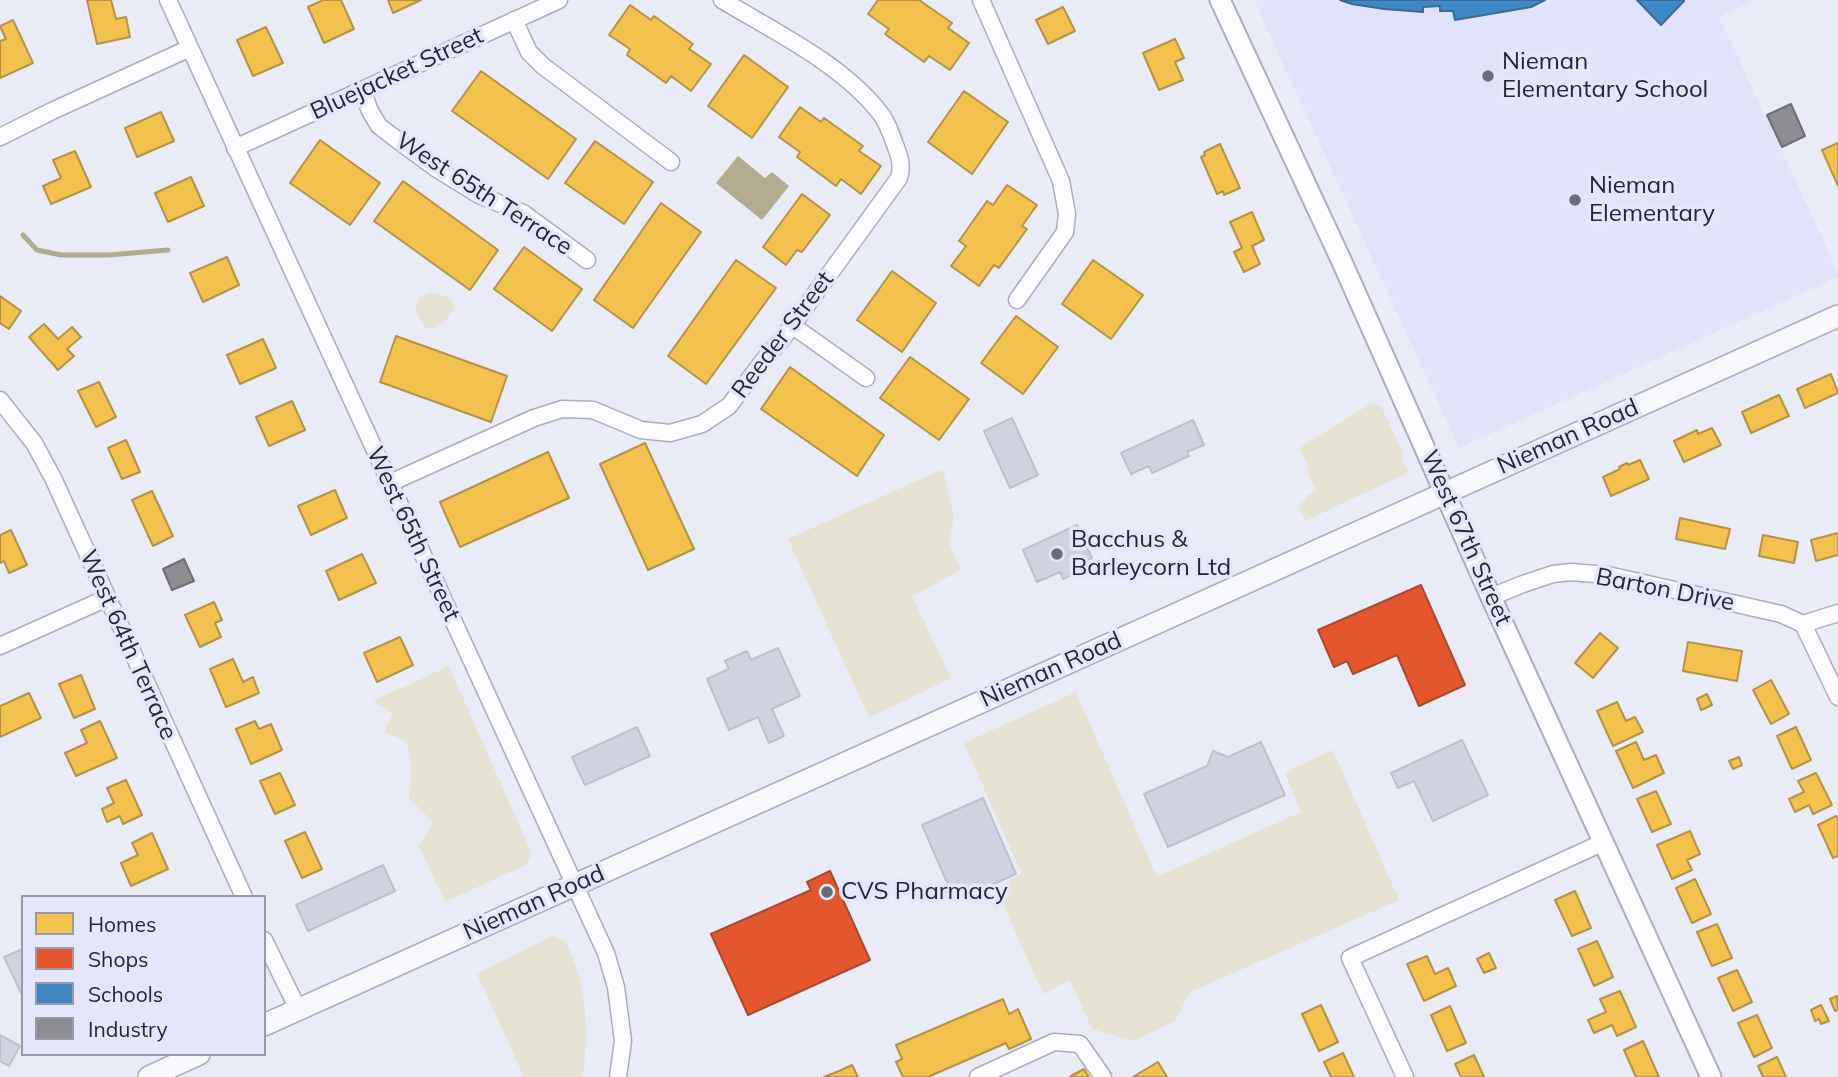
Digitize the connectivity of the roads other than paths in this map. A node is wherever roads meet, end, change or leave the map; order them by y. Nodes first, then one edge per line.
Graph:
1 (168, 0) edge
2 (559, 0) edge
3 (722, 0) edge
4 (981, 0) edge
5 (1220, 0) edge
6 (514, 20) junction
7 (190, 48) junction
8 (362, 90) junction
9 (0, 137) edge
10 (235, 148) junction
11 (671, 162) dead end
12 (587, 260) dead end
13 (1017, 300) dead end
14 (1838, 316) edge
15 (793, 326) junction
16 (866, 379) dead end
17 (0, 400) edge
18 (390, 483) junction
19 (1445, 492) junction
20 (1491, 597) junction
21 (107, 598) junction
22 (1838, 613) edge
23 (1803, 624) junction
24 (0, 646) edge
25 (1838, 697) edge
26 (1604, 842) junction
27 (576, 885) junction
28 (243, 895) edge
29 (266, 944) edge
30 (298, 1009) junction
31 (266, 1024) edge
32 (195, 1056) edge
33 (149, 1077) edge
34 (618, 1077) edge
35 (978, 1077) edge
36 (1103, 1077) edge
37 (1405, 1077) edge
38 (1711, 1077) edge

1 - 7 street, West 65th Street
2 - 6 street, Bluejacket Street
3 - 15 street, Reeder Street
4 - 13 street
5 - 19 street, West 67th Street
6 - 8 street, Bluejacket Street
6 - 11 street
7 - 9 street
7 - 10 street, West 65th Street
8 - 10 street, Bluejacket Street
8 - 12 street, West 65th Terrace
10 - 18 street, West 65th Street
14 - 19 main road, Nieman Road
15 - 16 street
15 - 18 street, Reeder Street
17 - 21 street, West 64th Terrace
18 - 27 street, West 65th Street
19 - 20 street, West 67th Street
19 - 27 main road, Nieman Road
20 - 23 street, Barton Drive
20 - 26 street, West 67th Street
21 - 24 street
21 - 28 street, West 64th Terrace
22 - 23 street
23 - 25 street
26 - 37 street
26 - 38 street, West 67th Street
27 - 30 main road, Nieman Road
27 - 34 street, West 65th Street
29 - 30 street
30 - 31 main road, Nieman Road
32 - 33 main road
35 - 36 street

